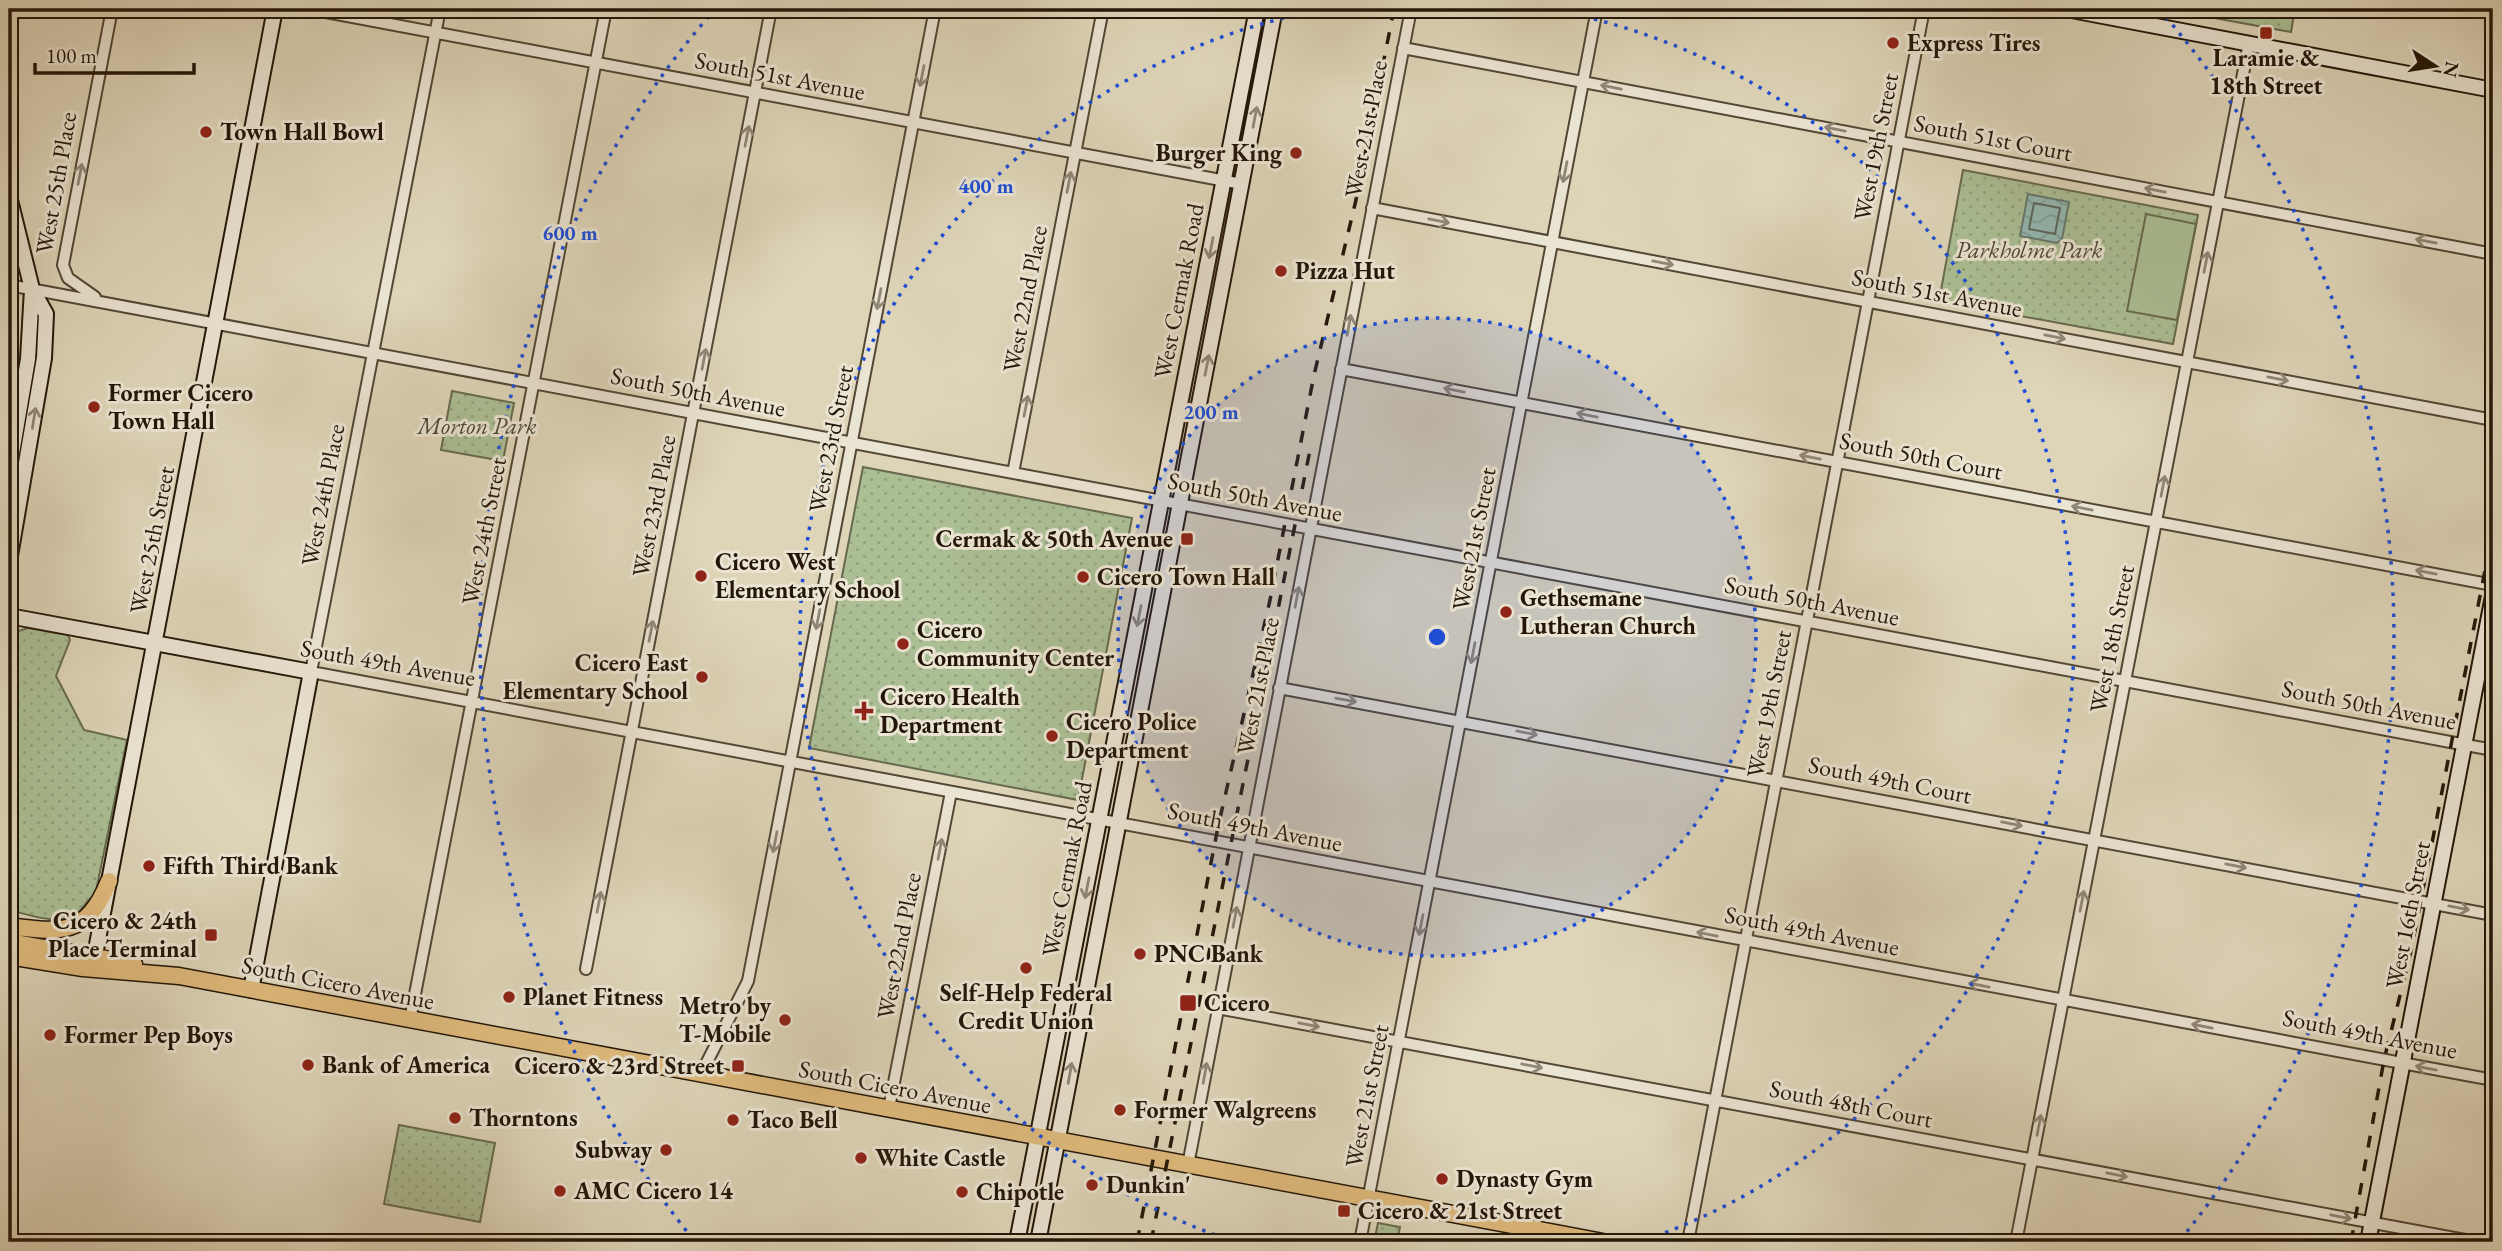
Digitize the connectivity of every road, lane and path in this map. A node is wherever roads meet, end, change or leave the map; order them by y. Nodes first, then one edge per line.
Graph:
1 (112, 9) edge
2 (275, 9) edge
3 (310, 9) edge
4 (440, 9) edge
5 (606, 9) edge
6 (771, 9) edge
7 (935, 9) edge
8 (1103, 9) edge
9 (1257, 9) edge
10 (1275, 9) edge
11 (1411, 9) edge
12 (1597, 9) edge
13 (1924, 9) edge
14 (2066, 9) edge
15 (436, 33) junction
16 (2249, 43) junction
17 (1404, 48) junction
18 (596, 63) junction
19 (1583, 82) junction
20 (2493, 90) edge
21 (755, 93) junction
22 (913, 122) junction
23 (1899, 142) junction
24 (1075, 153) junction
25 (1223, 181) junction
26 (1242, 184) junction
27 (9, 196) edge
28 (2218, 202) junction
29 (1372, 208) junction
30 (1552, 242) junction
31 (2493, 254) edge
32 (9, 285) edge
33 (32, 289) junction
34 (105, 302) junction
35 (1868, 302) junction
36 (216, 323) junction
37 (373, 353) junction
38 (2187, 362) junction
39 (1341, 369) junction
40 (534, 383) junction
41 (1521, 402) junction
42 (694, 413) junction
43 (2493, 420) edge
44 (852, 442) junction
45 (1837, 462) junction
46 (9, 471) edge
47 (1013, 473) junction
48 (1162, 500) junction
49 (1180, 504) junction
50 (2156, 522) junction
51 (1310, 528) junction
52 (9, 562) edge
53 (1490, 562) junction
54 (2493, 585) edge
55 (2493, 596) edge
56 (9, 616) edge
57 (1807, 622) junction
58 (155, 643) junction
59 (312, 672) junction
60 (2125, 681) junction
61 (1279, 688) junction
62 (472, 702) junction
63 (1460, 721) junction
64 (632, 732) junction
65 (2464, 745) junction
66 (2493, 750) edge
67 (792, 761) junction
68 (1776, 780) junction
69 (951, 792) junction
70 (1100, 821) junction
71 (1118, 824) junction
72 (2094, 840) junction
73 (1248, 849) junction
74 (109, 881) junction
75 (1429, 882) junction
76 (2434, 903) junction
77 (2493, 915) edge
78 (9, 926) edge
79 (1745, 941) junction
80 (9, 942) edge
81 (95, 955) junction
82 (9, 956) edge
83 (586, 969) dead end
84 (178, 976) junction
85 (251, 990) junction
86 (2063, 1000) junction
87 (1217, 1008) junction
88 (410, 1020) junction
89 (1399, 1041) junction
90 (2403, 1063) junction
91 (701, 1074) junction
92 (2493, 1080) edge
93 (1715, 1100) junction
94 (889, 1108) junction
95 (1039, 1137) junction
96 (1058, 1140) junction
97 (2032, 1159) junction
98 (1188, 1164) junction
99 (1368, 1198) junction
100 (2372, 1223) junction
101 (1525, 1235) edge
102 (1017, 1242) edge
103 (1038, 1242) edge
104 (1360, 1242) edge
105 (1603, 1242) edge
106 (1688, 1242) edge
107 (2016, 1242) edge
108 (2368, 1242) edge
109 (2476, 1242) edge

34 -> 1 street, West 25th Place
2 - 36 main road, West 25th Street
3 - 15 street, South 51st Avenue
4 - 15 street, West 24th Place
5 - 18 street, West 24th Street
6 - 21 street, West 23rd Place
7 -> 22 street, West 23rd Street
8 - 24 street, West 22nd Place
9 - 25 main road, West Cermak Road
26 -> 10 main road, West Cermak Road
11 - 17 street, West 21st Place
12 - 19 street, West 21st Street
13 - 23 street, West 19th Street
14 - 16 main road
15 - 18 street, South 51st Avenue
15 - 37 street, West 24th Place
16 - 20 main road
16 - 28 street, West 18th Street
17 - 19 street, South 51st Court
17 - 29 street, West 21st Place
18 - 21 street, South 51st Avenue
18 - 40 street, West 24th Street
23 -> 19 street, South 51st Court
19 -> 30 street, West 21st Street
21 - 22 street, South 51st Avenue
42 -> 21 street, West 23rd Place
22 - 24 street, South 51st Avenue
22 -> 44 street, West 23rd Street
28 -> 23 street, South 51st Court
23 - 35 street, West 19th Street
24 - 25 street, South 51st Avenue
47 -> 24 street, West 22nd Place
25 - 26 street, South 51st Avenue
25 -> 48 main road, West Cermak Road
49 -> 26 main road, West Cermak Road
27 - 33 main road
31 -> 28 street, South 51st Court
38 -> 28 street, West 18th Street
29 -> 30 street, South 51st Avenue
39 -> 29 street, West 21st Place
30 -> 35 street, South 51st Avenue
30 - 41 street, West 21st Street
32 - 33 street, South 50th Avenue
33 - 34 street, South 50th Avenue
33 - 46 main road, West 25th Place
52 -> 33 main road, West 25th Place
34 - 36 street, South 50th Avenue
35 -> 38 street, South 51st Avenue
35 - 45 street, West 19th Street
36 - 37 street, South 50th Avenue
36 - 58 main road, West 25th Street
37 - 40 street, South 50th Avenue
37 - 59 street, West 24th Place
38 -> 43 street, South 51st Avenue
50 -> 38 street, West 18th Street
41 -> 39 street, South 50th Court
39 - 51 street, West 21st Place
40 - 42 street, South 50th Avenue
40 - 62 street, West 24th Street
45 -> 41 street, South 50th Court
41 - 53 street, West 21st Street
42 - 44 street, South 50th Avenue
64 -> 42 street, West 23rd Place
44 - 47 street, South 50th Avenue
44 -> 67 street, West 23rd Street
50 -> 45 street, South 50th Court
45 - 57 street, West 19th Street
47 - 48 street, South 50th Avenue
48 - 49 street, South 50th Avenue
48 -> 70 main road, West Cermak Road
49 - 51 street, South 50th Avenue
49 - 71 main road, West Cermak Road
54 -> 50 street, South 50th Court
50 - 60 street, West 18th Street
51 - 53 street, South 50th Avenue
61 -> 51 street, West 21st Place
53 - 57 street, South 50th Avenue
53 -> 63 street, West 21st Street
55 - 65 main road, West 16th Street
56 - 58 main road, South 49th Avenue
57 - 60 street, South 50th Avenue
57 - 68 street, West 19th Street
58 - 59 main road, South 49th Avenue
58 - 74 main road, West 25th Street
59 - 62 street, South 49th Avenue
59 - 85 main road, West 24th Place
60 - 65 street, South 50th Avenue
60 - 72 street, West 18th Street
61 -> 63 street, South 49th Court
61 - 73 street, West 21st Place
62 - 64 street, South 49th Avenue
62 - 88 street, West 24th Street
63 -> 68 street, South 49th Court
63 - 75 street, West 21st Street
64 - 67 street, South 49th Avenue
83 -> 64 street, West 23rd Place
65 - 66 street, South 50th Avenue
65 - 76 main road, West 16th Street
67 - 69 street, South 49th Avenue
67 -> 91 street, West 23rd Street
68 -> 72 street, South 49th Court
68 - 79 street, West 19th Street
69 - 70 street, South 49th Avenue
94 -> 69 street, West 22nd Place
70 - 71 street, South 49th Avenue
70 -> 95 main road, West Cermak Road
71 - 73 street, South 49th Avenue
96 -> 71 main road, West Cermak Road
72 -> 76 street, South 49th Court
86 -> 72 street, West 18th Street
73 - 75 street, South 49th Avenue
87 -> 73 street, West 21st Place
74 - 78 main road
74 - 81 main road, West 25th Street
79 -> 75 street, South 49th Avenue
75 -> 89 street, West 21st Street
76 -> 77 street, South 49th Court
76 - 90 main road, West 16th Street
78 - 81 main road
86 -> 79 street, South 49th Avenue
79 - 93 street, West 19th Street
80 - 81 main road, South Cicero Avenue
81 - 84 main road, South Cicero Avenue
82 - 84 main road, South Cicero Avenue
84 - 85 main road, South Cicero Avenue
85 - 88 main road, South Cicero Avenue
90 -> 86 street, South 49th Avenue
97 -> 86 street, West 18th Street
87 -> 89 street, South 48th Court
98 -> 87 street, West 21st Place
88 - 91 main road, South Cicero Avenue
89 -> 93 street, South 48th Court
89 - 99 street, West 21st Street
92 -> 90 street, South 49th Avenue
90 - 100 main road, West 16th Street
91 - 94 main road, South Cicero Avenue
93 - 97 street, South 48th Court
93 - 106 street, West 19th Street
94 - 95 main road, South Cicero Avenue
95 - 96 main road, South Cicero Avenue
95 - 102 main road, West Cermak Road
96 - 98 main road, South Cicero Avenue
96 - 103 main road, West Cermak Road
97 -> 100 street, South 48th Court
97 - 107 street, West 18th Street
98 - 99 main road, South Cicero Avenue
99 - 101 main road, South Cicero Avenue
99 - 104 street, West 21st Street
100 - 108 main road, West 16th Street
100 - 109 street, South 48th Court
101 - 105 main road, South Cicero Avenue

